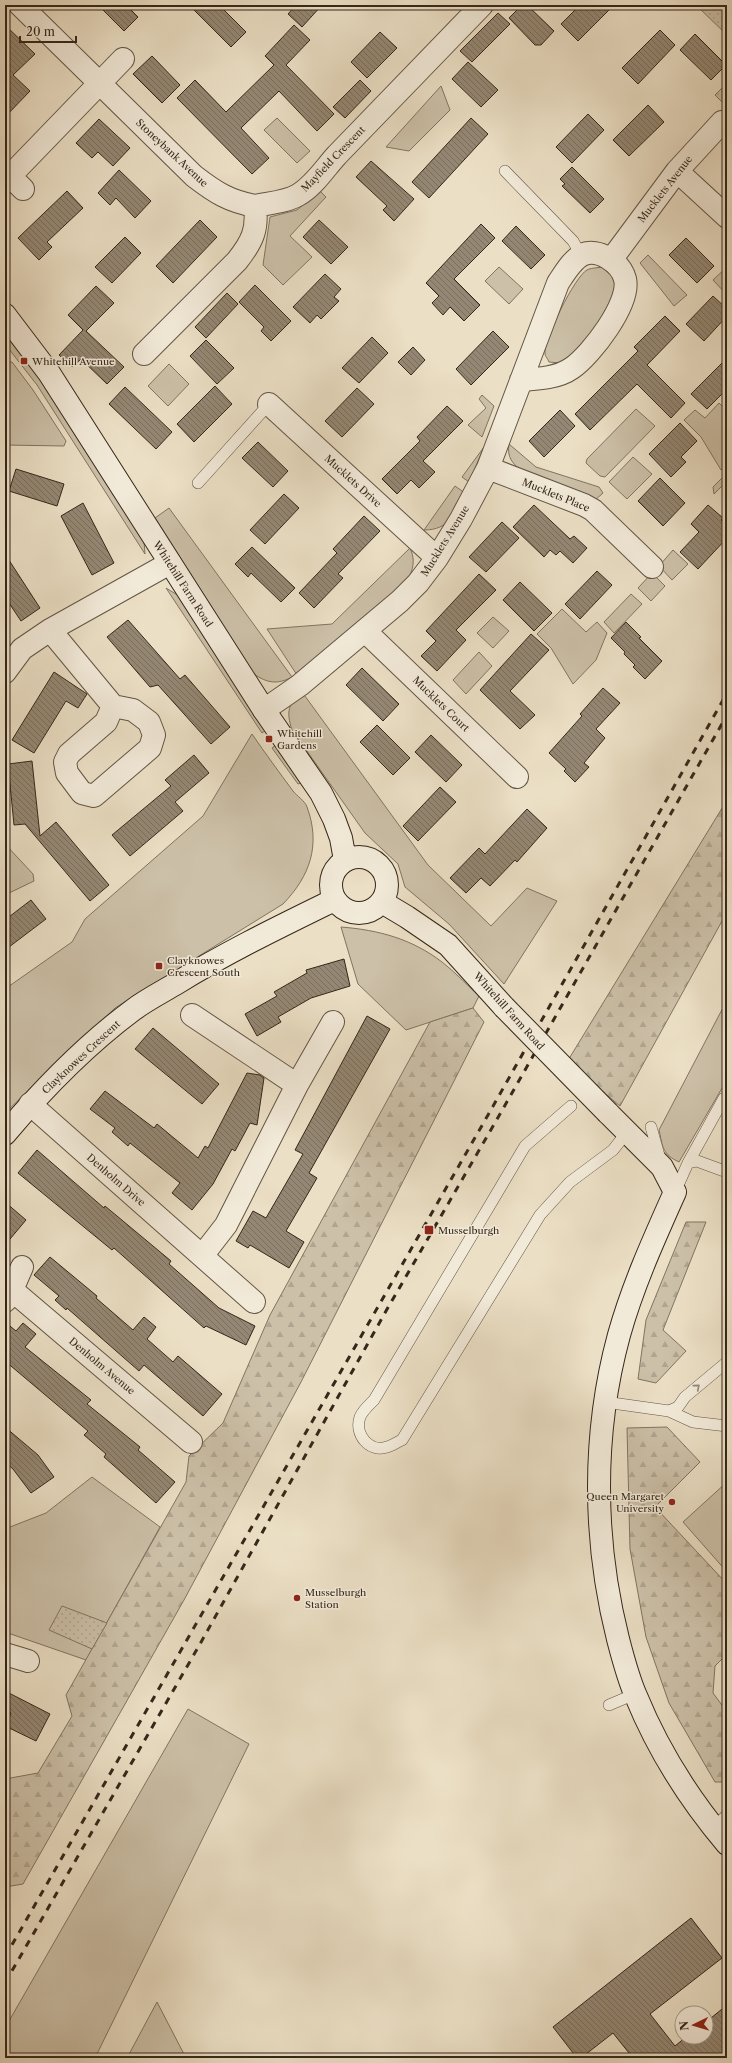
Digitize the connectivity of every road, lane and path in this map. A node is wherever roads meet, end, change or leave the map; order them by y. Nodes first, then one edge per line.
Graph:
1 (20, 5) edge
2 (482, 5) edge
3 (123, 59) dead end
4 (99, 83) junction
5 (722, 122) dead end
6 (505, 171) dead end
7 (677, 171) junction
8 (23, 189) dead end
9 (255, 206) junction
10 (727, 217) edge
11 (581, 255) junction
12 (611, 260) junction
13 (5, 315) edge
14 (144, 354) dead end
15 (521, 380) junction
16 (269, 404) joint
17 (488, 468) junction
18 (198, 483) dead end
19 (437, 558) junction
20 (170, 563) junction
21 (652, 566) dead end
22 (50, 630) junction
23 (365, 631) junction
24 (5, 672) edge
25 (113, 706) dead end
26 (264, 710) junction
27 (517, 777) dead end
28 (345, 860) junction
29 (334, 900) junction
30 (382, 902) junction
31 (192, 1015) dead end
32 (332, 1022) dead end
33 (297, 1085) junction
34 (724, 1098) dead end
35 (30, 1104) junction
36 (571, 1106) dead end
37 (651, 1127) dead end
38 (627, 1132) junction
39 (5, 1134) edge
40 (688, 1163) junction
41 (662, 1167) junction
42 (727, 1172) edge
43 (675, 1192) junction
44 (202, 1256) junction
45 (22, 1266) dead end
46 (8, 1295) edge
47 (254, 1302) dead end
48 (727, 1362) edge
49 (605, 1402) junction
50 (669, 1411) junction
51 (727, 1426) edge
52 (191, 1442) dead end
53 (5, 1654) edge
54 (28, 1661) dead end
55 (635, 1694) junction
56 (609, 1705) dead end
57 (722, 1829) edge

1 - 4 street, Stoneybank Avenue
2 - 9 street, Mayfield Crescent
3 - 4 street
4 - 8 street
4 - 9 street, Stoneybank Avenue
5 - 7 street, Mucklets Avenue
6 - 11 lane
7 - 10 street
7 - 12 street, Mucklets Avenue
9 - 14 street
11 - 12 street
11 - 15 street, Mucklets Avenue
12 - 15 street
13 - 20 street, Whitehill Farm Road
15 - 17 street, Mucklets Avenue
16 - 18 lane
16 - 19 street, Mucklets Drive
17 - 19 street, Mucklets Avenue
17 - 21 street, Mucklets Place
19 - 23 street, Mucklets Avenue
20 - 22 street
20 - 26 street, Whitehill Farm Road
22 - 24 street
22 - 25 street
23 - 26 street, Mucklets Avenue
23 - 27 street, Mucklets Court
26 - 28 street, Whitehill Farm Road
28 - 29 street
28 - 30 street
29 - 30 street
29 - 35 street, Clayknowes Crescent
30 - 38 street, Whitehill Farm Road, bridge
31 - 33 street
32 - 33 street
33 - 44 street
34 - 40 lane
35 - 39 street, Clayknowes Crescent
35 - 44 street, Denholm Drive
36 - 38 lane
37 - 41 lane
38 - 41 street, Whitehill Farm Road
40 - 42 lane
40 - 43 lane
41 - 43 street, Whitehill Farm Road
43 - 49 street
44 - 47 street, Denholm Drive
45 - 46 street, Denholm Avenue
46 - 52 street, Denholm Avenue
50 -> 48 lane
49 - 50 lane
49 - 55 street
50 - 51 lane
53 - 54 street
55 - 56 lane
55 - 57 street

